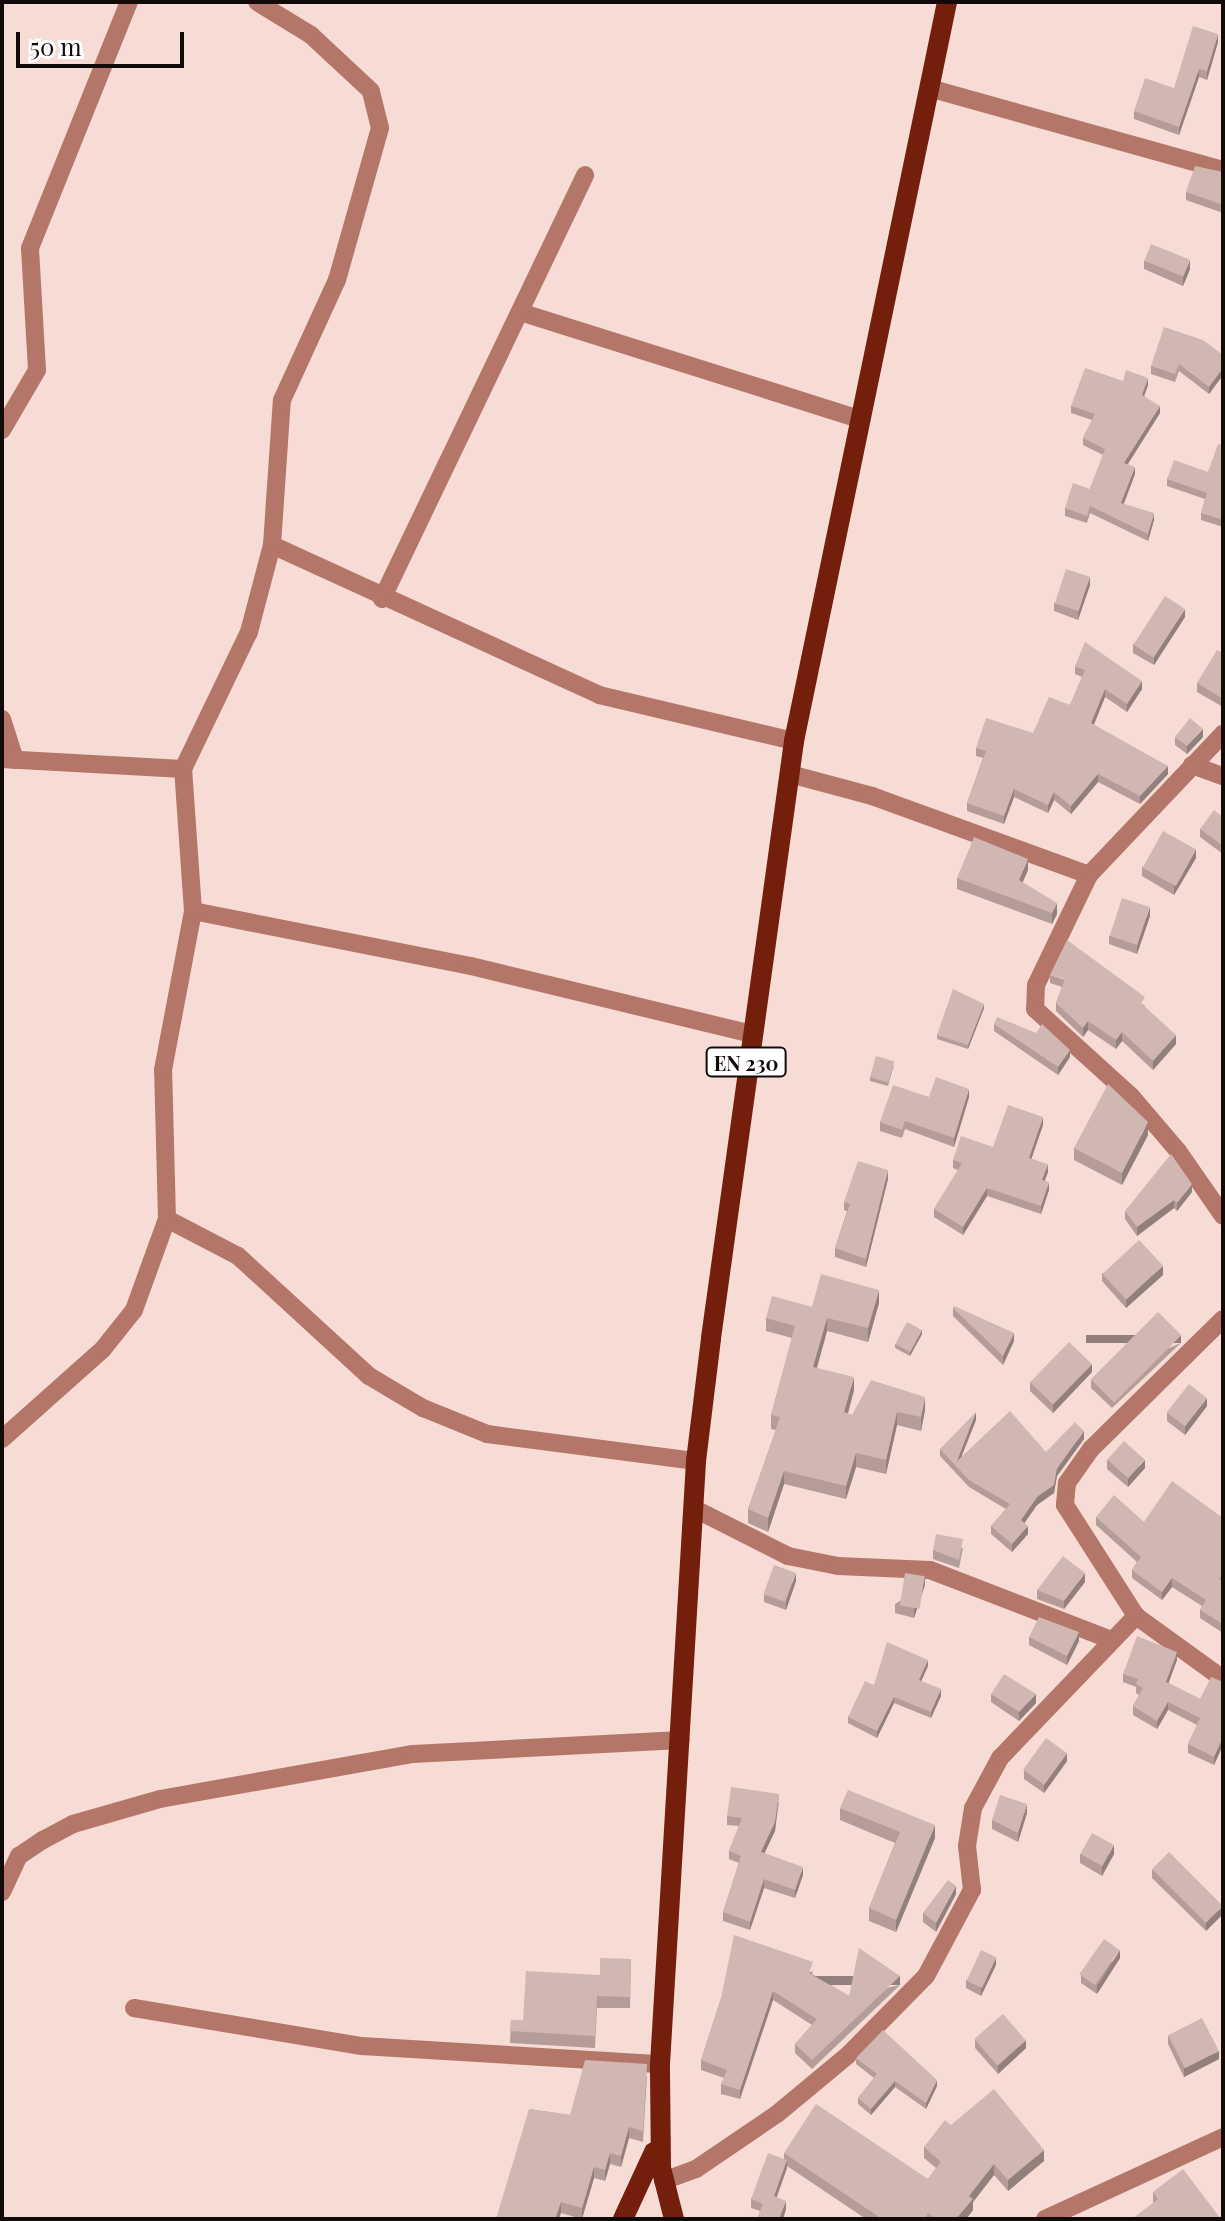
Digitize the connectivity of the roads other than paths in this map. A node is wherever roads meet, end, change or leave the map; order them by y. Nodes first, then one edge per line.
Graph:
1 (129, 2) edge
2 (257, 2) edge
3 (947, 2) edge
4 (929, 88) junction
5 (1223, 170) edge
6 (585, 175) dead end
7 (520, 312) junction
8 (860, 419) junction
9 (2, 430) edge
10 (272, 545) junction
11 (382, 599) junction
12 (2, 719) edge
13 (1223, 734) edge
14 (794, 741) junction
15 (8, 759) edge
16 (1192, 765) junction
17 (183, 769) junction
18 (790, 774) junction
19 (1223, 776) edge
20 (1089, 875) junction
21 (193, 911) junction
22 (749, 1033) junction
23 (1223, 1216) edge
24 (167, 1219) junction
25 (1223, 1319) edge
26 (2, 1439) edge
27 (696, 1461) junction
28 (695, 1509) junction
29 (1136, 1616) junction
30 (1111, 1640) junction
31 (1223, 1679) edge
32 (681, 1740) junction
33 (2, 1892) edge
34 (134, 2008) dead end
35 (660, 2064) junction
36 (658, 2137) junction
37 (1223, 2137) edge
38 (663, 2181) junction
39 (1068, 2213) edge
40 (623, 2219) edge
41 (674, 2219) edge
42 (1045, 2219) edge

1 - 9 street
2 - 10 street
3 - 4 main road, EN 230
4 - 5 street
4 - 8 main road, EN 230
6 - 7 street
7 - 8 street
7 - 11 street
8 - 14 main road, EN 230
10 - 11 street
10 - 17 street
11 - 14 street
12 - 15 street
13 - 16 street
14 - 18 main road, EN 230
15 - 17 street
16 - 19 street
16 - 20 street
17 - 21 street
18 - 20 street
18 - 22 main road, EN 230
20 - 23 street
21 - 22 street
21 - 24 street
22 - 27 main road, EN 230
24 - 26 street
24 - 27 street
25 - 29 street
27 - 28 main road, EN 230
28 - 30 street
28 - 32 main road, EN 230
29 - 30 street
29 - 31 street
30 - 38 street
32 - 33 street
32 - 35 main road, EN 230
34 - 35 street
35 - 36 main road, EN 230
36 - 38 main road, EN 230
36 - 40 main road, EN 230
37 - 39 street
38 - 41 main road, EN 230
39 - 42 street

